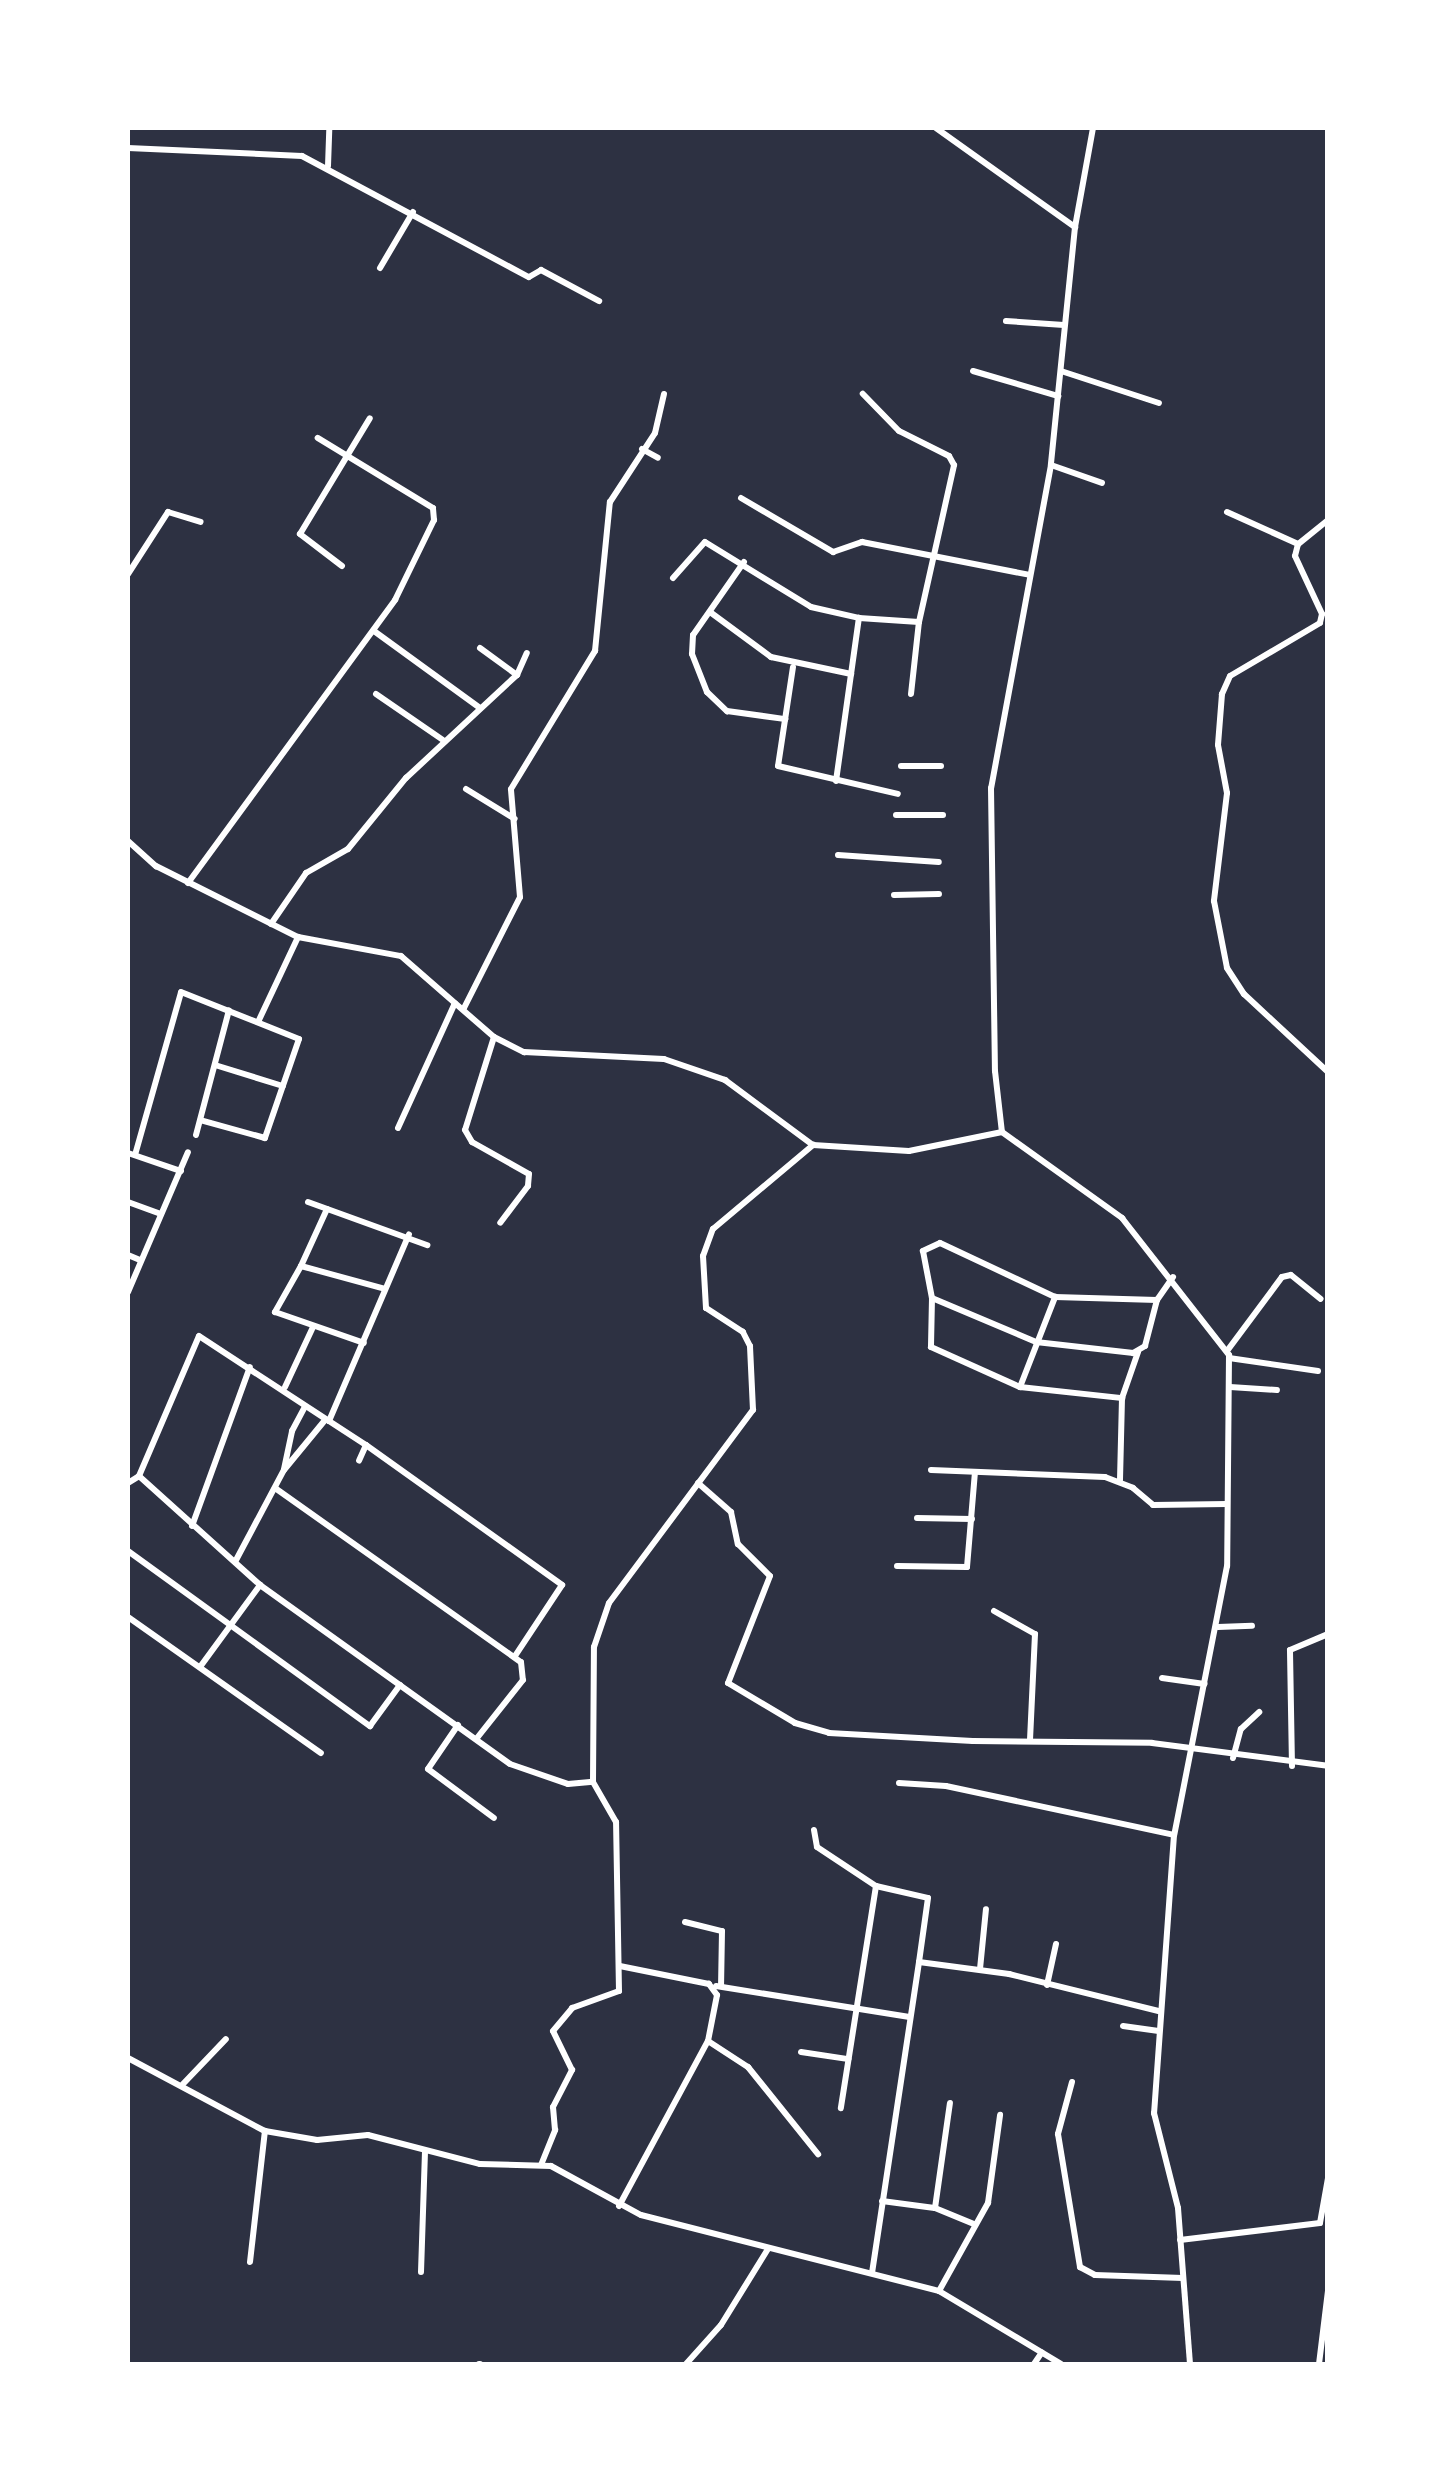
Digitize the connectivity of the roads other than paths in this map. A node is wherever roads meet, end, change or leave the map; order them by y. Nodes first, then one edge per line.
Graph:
1 (328, 128) edge
2 (936, 128) edge
3 (1093, 128) edge
4 (128, 148) edge
5 (328, 167) junction
6 (1328, 194) edge
7 (1328, 208) edge
8 (413, 212) junction
9 (1074, 227) junction
10 (380, 268) dead end
11 (599, 301) dead end
12 (1006, 322) dead end
13 (1064, 325) junction
14 (974, 371) dead end
15 (1061, 372) junction
16 (664, 394) dead end
17 (862, 394) dead end
18 (1058, 396) junction
19 (1158, 404) dead end
20 (370, 418) dead end
21 (318, 438) dead end
22 (642, 449) junction
23 (346, 456) junction
24 (658, 458) dead end
25 (1051, 465) junction
26 (1102, 483) dead end
27 (741, 498) dead end
28 (1228, 512) dead end
29 (1328, 520) edge
30 (200, 522) dead end
31 (1298, 544) junction
32 (934, 560) junction
33 (744, 562) junction
34 (342, 566) dead end
35 (128, 574) edge
36 (1030, 575) junction
37 (672, 578) dead end
38 (710, 612) junction
39 (859, 618) junction
40 (919, 622) junction
41 (374, 630) junction
42 (480, 648) dead end
43 (527, 653) dead end
44 (794, 667) junction
45 (851, 674) junction
46 (517, 675) junction
47 (376, 694) dead end
48 (910, 694) dead end
49 (480, 708) junction
50 (785, 720) junction
51 (444, 740) junction
52 (901, 766) dead end
53 (942, 766) dead end
54 (836, 780) junction
55 (466, 789) dead end
56 (898, 794) dead end
57 (896, 815) dead end
58 (943, 815) dead end
59 (516, 820) junction
60 (128, 841) edge
61 (838, 855) dead end
62 (939, 862) dead end
63 (188, 883) junction
64 (939, 894) dead end
65 (894, 895) dead end
66 (271, 924) junction
67 (298, 936) junction
68 (455, 1003) junction
69 (464, 1008) junction
70 (229, 1010) junction
71 (260, 1020) junction
72 (494, 1037) junction
73 (215, 1065) junction
74 (1328, 1072) edge
75 (282, 1086) junction
76 (200, 1120) junction
77 (398, 1128) dead end
78 (1002, 1132) junction
79 (196, 1135) dead end
80 (813, 1144) junction
81 (188, 1152) dead end
82 (131, 1154) edge
83 (180, 1171) junction
84 (128, 1202) edge
85 (308, 1202) dead end
86 (327, 1208) junction
87 (161, 1214) junction
88 (500, 1222) dead end
89 (409, 1234) junction
90 (427, 1244) dead end
91 (128, 1256) edge
92 (140, 1260) junction
93 (301, 1266) junction
94 (1173, 1277) junction
95 (385, 1288) junction
96 (128, 1292) edge
97 (1055, 1297) junction
98 (932, 1298) junction
99 (1321, 1299) dead end
100 (1157, 1300) junction
101 (312, 1328) junction
102 (1036, 1342) junction
103 (364, 1344) junction
104 (1138, 1352) junction
105 (1228, 1355) junction
106 (250, 1368) junction
107 (1318, 1370) dead end
108 (285, 1387) junction
109 (1020, 1387) junction
110 (1230, 1387) junction
111 (1278, 1390) dead end
112 (1122, 1398) junction
113 (305, 1408) junction
114 (327, 1420) junction
115 (366, 1445) junction
116 (358, 1461) dead end
117 (284, 1470) junction
118 (931, 1470) dead end
119 (975, 1472) junction
120 (139, 1476) junction
121 (1120, 1480) junction
122 (698, 1482) junction
123 (128, 1483) edge
124 (275, 1488) junction
125 (1227, 1504) junction
126 (917, 1518) dead end
127 (972, 1519) junction
128 (192, 1527) junction
129 (128, 1551) edge
130 (235, 1562) junction
131 (896, 1566) dead end
132 (260, 1585) junction
133 (994, 1611) dead end
134 (128, 1616) edge
135 (228, 1625) junction
136 (1252, 1626) dead end
137 (1218, 1627) junction
138 (1328, 1634) edge
139 (515, 1656) junction
140 (200, 1667) junction
141 (1162, 1678) dead end
142 (1205, 1684) junction
143 (400, 1685) junction
144 (1259, 1712) dead end
145 (458, 1724) junction
146 (477, 1738) junction
147 (1030, 1741) junction
148 (1192, 1750) junction
149 (320, 1753) dead end
150 (1234, 1758) junction
151 (1292, 1766) junction
152 (1328, 1766) edge
153 (593, 1782) junction
154 (900, 1783) dead end
155 (494, 1818) dead end
156 (814, 1830) dead end
157 (1174, 1835) junction
158 (876, 1886) junction
159 (986, 1909) dead end
160 (685, 1922) dead end
161 (1056, 1944) dead end
162 (919, 1962) junction
163 (619, 1965) junction
164 (980, 1969) junction
165 (1047, 1985) junction
166 (718, 1986) junction
167 (854, 2008) junction
168 (1159, 2011) junction
169 (910, 2017) junction
170 (1123, 2026) dead end
171 (1159, 2031) junction
172 (226, 2040) dead end
173 (708, 2041) junction
174 (801, 2052) dead end
175 (128, 2058) edge
176 (848, 2058) junction
177 (1072, 2082) dead end
178 (183, 2084) junction
179 (950, 2104) dead end
180 (841, 2108) dead end
181 (1000, 2115) dead end
182 (265, 2130) junction
183 (425, 2152) junction
184 (818, 2154) dead end
185 (541, 2165) junction
186 (1328, 2178) edge
187 (882, 2201) junction
188 (619, 2206) junction
189 (935, 2208) junction
190 (974, 2224) junction
191 (1180, 2240) junction
192 (768, 2249) junction
193 (250, 2262) dead end
194 (422, 2272) dead end
195 (872, 2273) junction
196 (1183, 2278) junction
197 (940, 2291) junction
198 (1328, 2291) edge
199 (1042, 2352) junction
200 (686, 2364) edge
201 (1034, 2364) edge
202 (1061, 2364) edge
203 (1190, 2364) edge
204 (1319, 2364) edge

1 - 5 street
2 - 9 street
3 - 9 street
4 - 5 street
5 - 8 street
6 - 7 street
8 - 10 street
8 - 11 street
9 - 13 street
12 - 13 street
13 - 15 street
14 - 18 street
15 - 18 street
15 - 19 street
16 - 22 street
17 - 32 street
18 - 25 street
20 - 23 street
21 - 23 street
22 - 24 street
22 - 59 street
23 - 34 street
23 - 41 street
25 - 26 street
25 - 36 street
27 - 32 street
28 - 31 street
29 - 31 street
30 - 35 street
31 - 74 street
32 - 36 street
32 - 40 street
33 - 37 street
33 - 38 street
33 - 39 street
36 - 78 street
38 - 44 street
38 - 50 street
39 - 40 street
39 - 45 street
40 - 48 street
41 - 49 street
41 - 63 street
42 - 46 street
43 - 46 street
44 - 45 street
44 - 50 street
45 - 54 street
46 - 49 street
47 - 51 street
49 - 51 street
50 - 54 street
51 - 66 street
52 - 53 street
54 - 56 street
55 - 59 street
57 - 58 street
59 - 69 street
60 - 63 street
61 - 62 street
63 - 66 street
64 - 65 street
66 - 67 street
67 - 68 street
67 - 71 street
68 - 69 street
68 - 77 street
69 - 72 street
70 - 71 street
70 - 73 street
70 - 82 street
71 - 75 street
72 - 80 street
72 - 88 street
73 - 75 street
73 - 76 street
75 - 76 street
76 - 79 street
78 - 80 street
78 - 94 street
80 - 122 street
81 - 83 street
82 - 83 street
83 - 87 street
84 - 87 street
85 - 86 street
86 - 89 street
86 - 93 street
87 - 92 street
89 - 90 street
89 - 95 street
91 - 92 street
92 - 96 street
93 - 95 street
93 - 101 street
94 - 100 street
94 - 105 street
95 - 103 street
97 - 98 street
97 - 100 street
97 - 102 street
98 - 102 street
98 - 109 street
99 - 105 street
100 - 104 street
101 - 103 street
101 - 108 street
102 - 104 street
102 - 109 street
103 - 114 street
104 - 112 street
105 - 107 street
105 - 110 street
106 - 108 street
106 - 120 street
106 - 128 street
108 - 113 street
109 - 112 street
110 - 111 street
110 - 125 street
112 - 121 street
113 - 114 street
113 - 117 street
114 - 115 street
114 - 117 street
115 - 116 street
115 - 139 street
117 - 124 street
118 - 119 street
119 - 121 street
119 - 127 street
120 - 123 street
120 - 128 street
121 - 125 street
122 - 147 street
122 - 153 street
124 - 130 street
124 - 139 street
125 - 137 street
126 - 127 street
127 - 131 street
128 - 130 street
129 - 135 street
130 - 132 street
132 - 135 street
132 - 143 street
133 - 147 street
134 - 140 street
135 - 140 street
135 - 143 street
136 - 137 street
137 - 142 street
138 - 151 street
139 - 146 street
140 - 149 street
141 - 142 street
142 - 148 street
143 - 145 street
144 - 150 street
145 - 146 street
145 - 155 street
146 - 153 street
147 - 148 street
148 - 150 street
148 - 157 street
150 - 151 street
151 - 152 street
153 - 163 street
154 - 157 street
156 - 158 street
157 - 168 street
158 - 162 street
158 - 167 street
159 - 164 street
160 - 166 street
161 - 165 street
162 - 164 street
162 - 169 street
163 - 166 street
163 - 185 street
164 - 165 street
165 - 168 street
166 - 167 street
166 - 173 street
167 - 169 street
167 - 176 street
168 - 171 street
169 - 187 street
170 - 171 street
171 - 191 street
172 - 178 street
173 - 184 street
173 - 188 street
174 - 176 street
175 - 178 street
176 - 180 street
177 - 196 street
178 - 182 street
179 - 189 street
181 - 190 street
182 - 183 street
182 - 193 street
183 - 185 street
183 - 194 street
185 - 188 street
186 - 191 street
187 - 189 street
187 - 195 street
188 - 192 street
189 - 190 street
190 - 197 street
191 - 196 street
192 - 195 street
192 - 200 street
195 - 197 street
196 - 203 street
197 - 199 street
198 - 204 street
199 - 201 street
199 - 202 street

